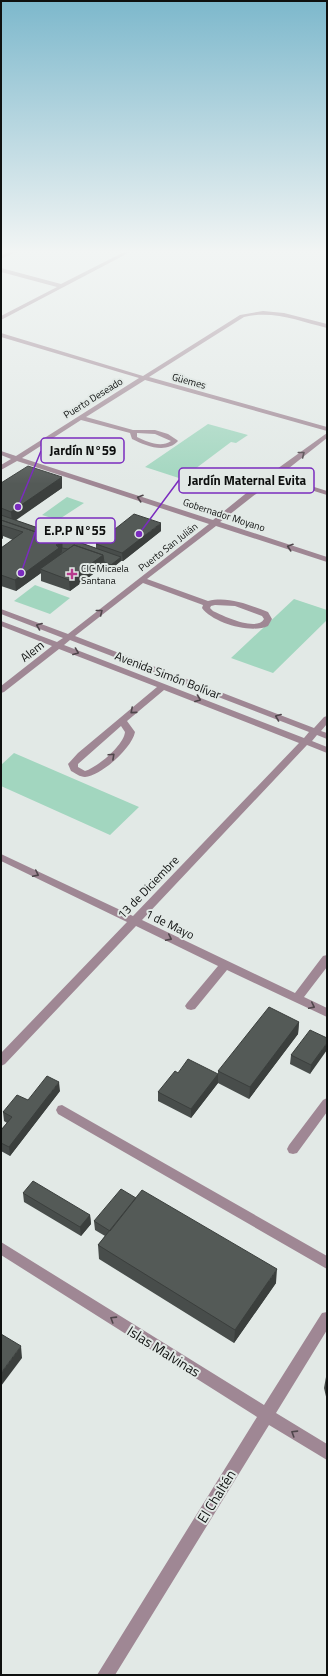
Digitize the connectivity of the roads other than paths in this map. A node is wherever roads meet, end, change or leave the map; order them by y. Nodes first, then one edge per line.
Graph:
1 (223, 328) edge
2 (1, 335) edge
3 (144, 378) junction
4 (81, 418) junction
5 (327, 429) edge
6 (133, 432) junction
7 (327, 435) edge
8 (1, 453) edge
9 (16, 458) junction
10 (1, 468) edge
11 (274, 476) junction
12 (327, 493) edge
13 (214, 523) junction
14 (327, 560) edge
15 (142, 580) junction
16 (208, 604) junction
17 (1, 611) edge
18 (1, 623) edge
19 (69, 637) junction
20 (59, 645) junction
21 (163, 686) junction
22 (1, 690) edge
23 (327, 719) edge
24 (122, 721) junction
25 (315, 731) junction
26 (327, 736) edge
27 (305, 741) junction
28 (327, 750) edge
29 (1, 857) edge
30 (134, 921) junction
31 (327, 959) edge
32 (225, 964) junction
33 (296, 999) junction
34 (191, 1006) dead end
35 (327, 1013) edge
36 (1, 1061) edge
37 (327, 1103) edge
38 (62, 1110) dead end
39 (293, 1149) dead end
40 (1, 1248) edge
41 (327, 1263) edge
42 (327, 1318) edge
43 (266, 1416) junction
44 (327, 1453) edge
45 (105, 1675) edge

1 - 3 street, Puerto Deseado
2 - 3 street, Güemes
3 - 4 street, Puerto Deseado
3 - 5 street, Güemes
4 - 6 street
4 - 9 street, Puerto Deseado
6 - 6 street
11 -> 7 street, Puerto San Julián
8 - 9 street, Gobernador Moyano
9 - 10 street, Puerto Deseado
13 -> 9 street, Gobernador Moyano
11 - 12 street
11 - 13 street, Puerto San Julián
14 -> 13 street, Gobernador Moyano
13 - 15 street, Puerto San Julián
15 - 16 street
19 -> 15 street, Puerto San Julián
16 - 16 street
19 -> 17 street, Avenida Simón Bolívar
18 - 20 street, Avenida Simón Bolívar
19 - 20 street, Puerto San Julián
25 -> 19 street, Avenida Simón Bolívar
20 -> 21 street, Avenida Simón Bolívar
20 - 22 street, Alem
21 -> 24 street
21 -> 27 street, Avenida Simón Bolívar
23 - 25 street, 13 de Diciembre
24 -> 24 street
25 - 26 street, Avenida Simón Bolívar
25 - 27 street, 13 de Diciembre
27 - 28 street, Avenida Simón Bolívar
27 - 30 street, 13 de Diciembre
29 -> 30 street, 1 de Mayo
30 -> 32 street, 1 de Mayo
30 - 36 street, 13 de Diciembre
31 - 33 street
32 - 33 street, 1 de Mayo
32 - 34 street
33 -> 35 street, 1 de Mayo
37 - 39 street
38 - 41 street
43 -> 40 street, Islas Malvinas
42 - 43 street, El Chaltén
44 -> 43 street, Islas Malvinas
43 - 45 street, El Chaltén

